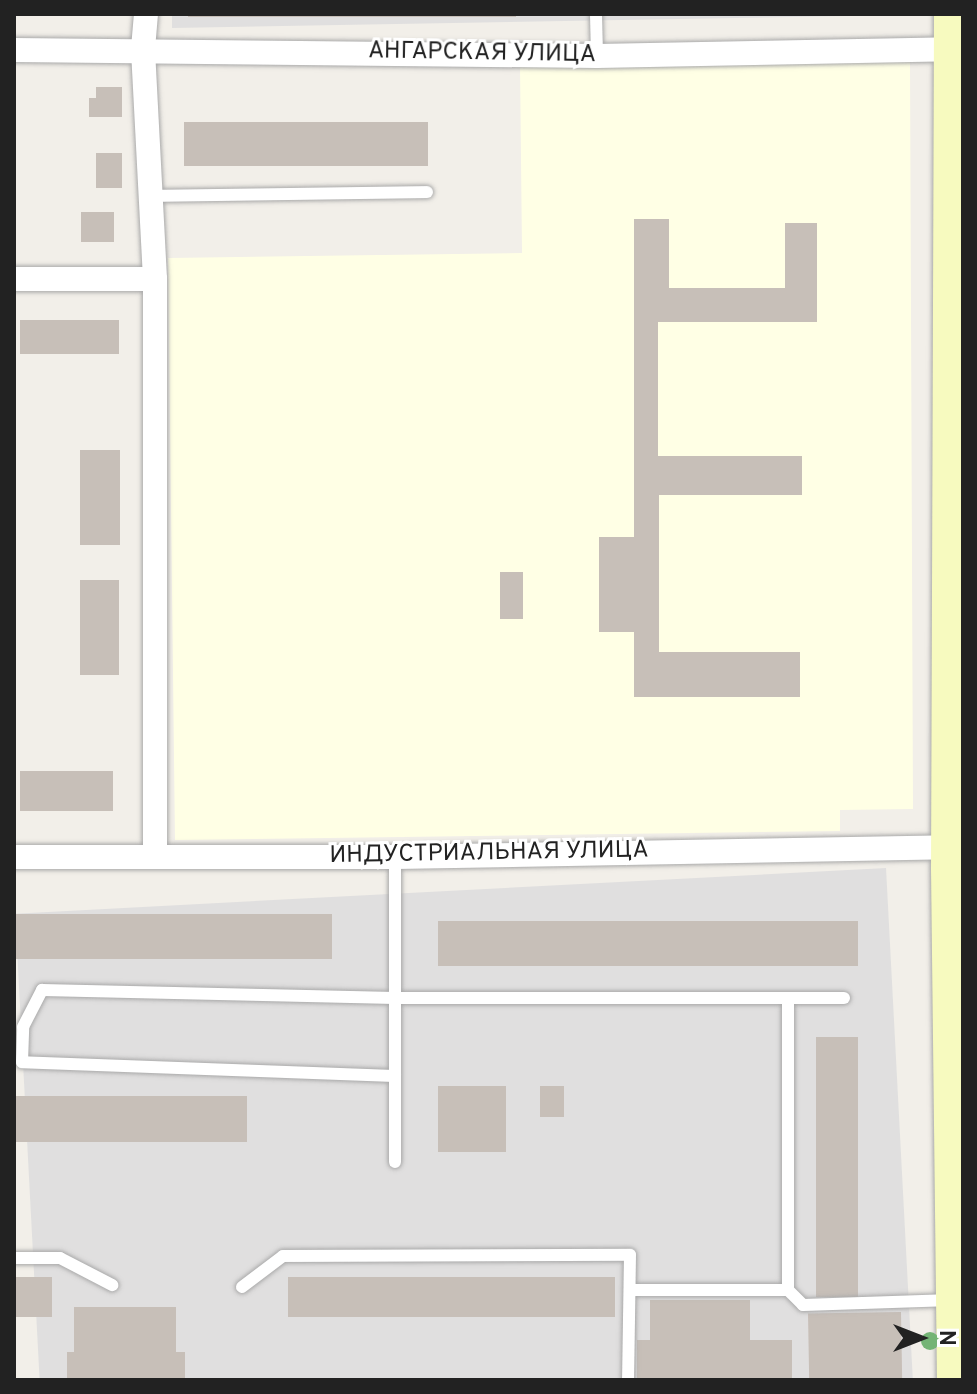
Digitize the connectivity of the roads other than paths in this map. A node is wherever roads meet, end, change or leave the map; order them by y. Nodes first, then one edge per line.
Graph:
1 (146, 14) edge
2 (596, 14) edge
3 (950, 14) edge
4 (950, 49) junction
5 (14, 50) edge
6 (143, 50) junction
7 (597, 56) junction
8 (427, 192) dead end
9 (151, 196) junction
10 (957, 264) edge
11 (14, 279) edge
12 (155, 279) junction
13 (955, 847) edge
14 (155, 856) junction
15 (14, 857) edge
16 (395, 857) junction
17 (395, 998) junction
18 (788, 998) junction
19 (844, 998) dead end
20 (395, 1076) junction
21 (395, 1162) dead end
22 (14, 1258) edge
23 (112, 1285) dead end
24 (242, 1287) dead end
25 (630, 1290) junction
26 (788, 1290) junction
27 (958, 1300) edge
28 (628, 1380) edge
29 (953, 1380) edge

1 - 6 street
2 - 7 lane
3 - 4 street
4 - 7 street, АНГАРСКАЯ УЛИЦА
4 - 10 street
5 - 6 street, АНГАРСКАЯ УЛИЦА
6 - 7 street, АНГАРСКАЯ УЛИЦА
6 - 9 street
8 - 9 lane
9 - 12 street
10 - 13 street
11 - 12 street
12 - 14 street
13 - 16 street, ИНДУСТРИАЛЬНАЯ УЛИЦА
13 - 27 street
14 - 15 street, ИНДУСТРИАЛЬНАЯ УЛИЦА
14 - 16 street, ИНДУСТРИАЛЬНАЯ УЛИЦА
16 - 17 lane
17 - 18 lane
17 - 20 lane
17 - 20 lane
18 - 19 lane
18 - 26 lane
20 - 21 lane
22 - 23 lane
24 - 25 lane
25 - 26 lane
25 - 28 lane
26 - 27 lane
27 - 29 street

